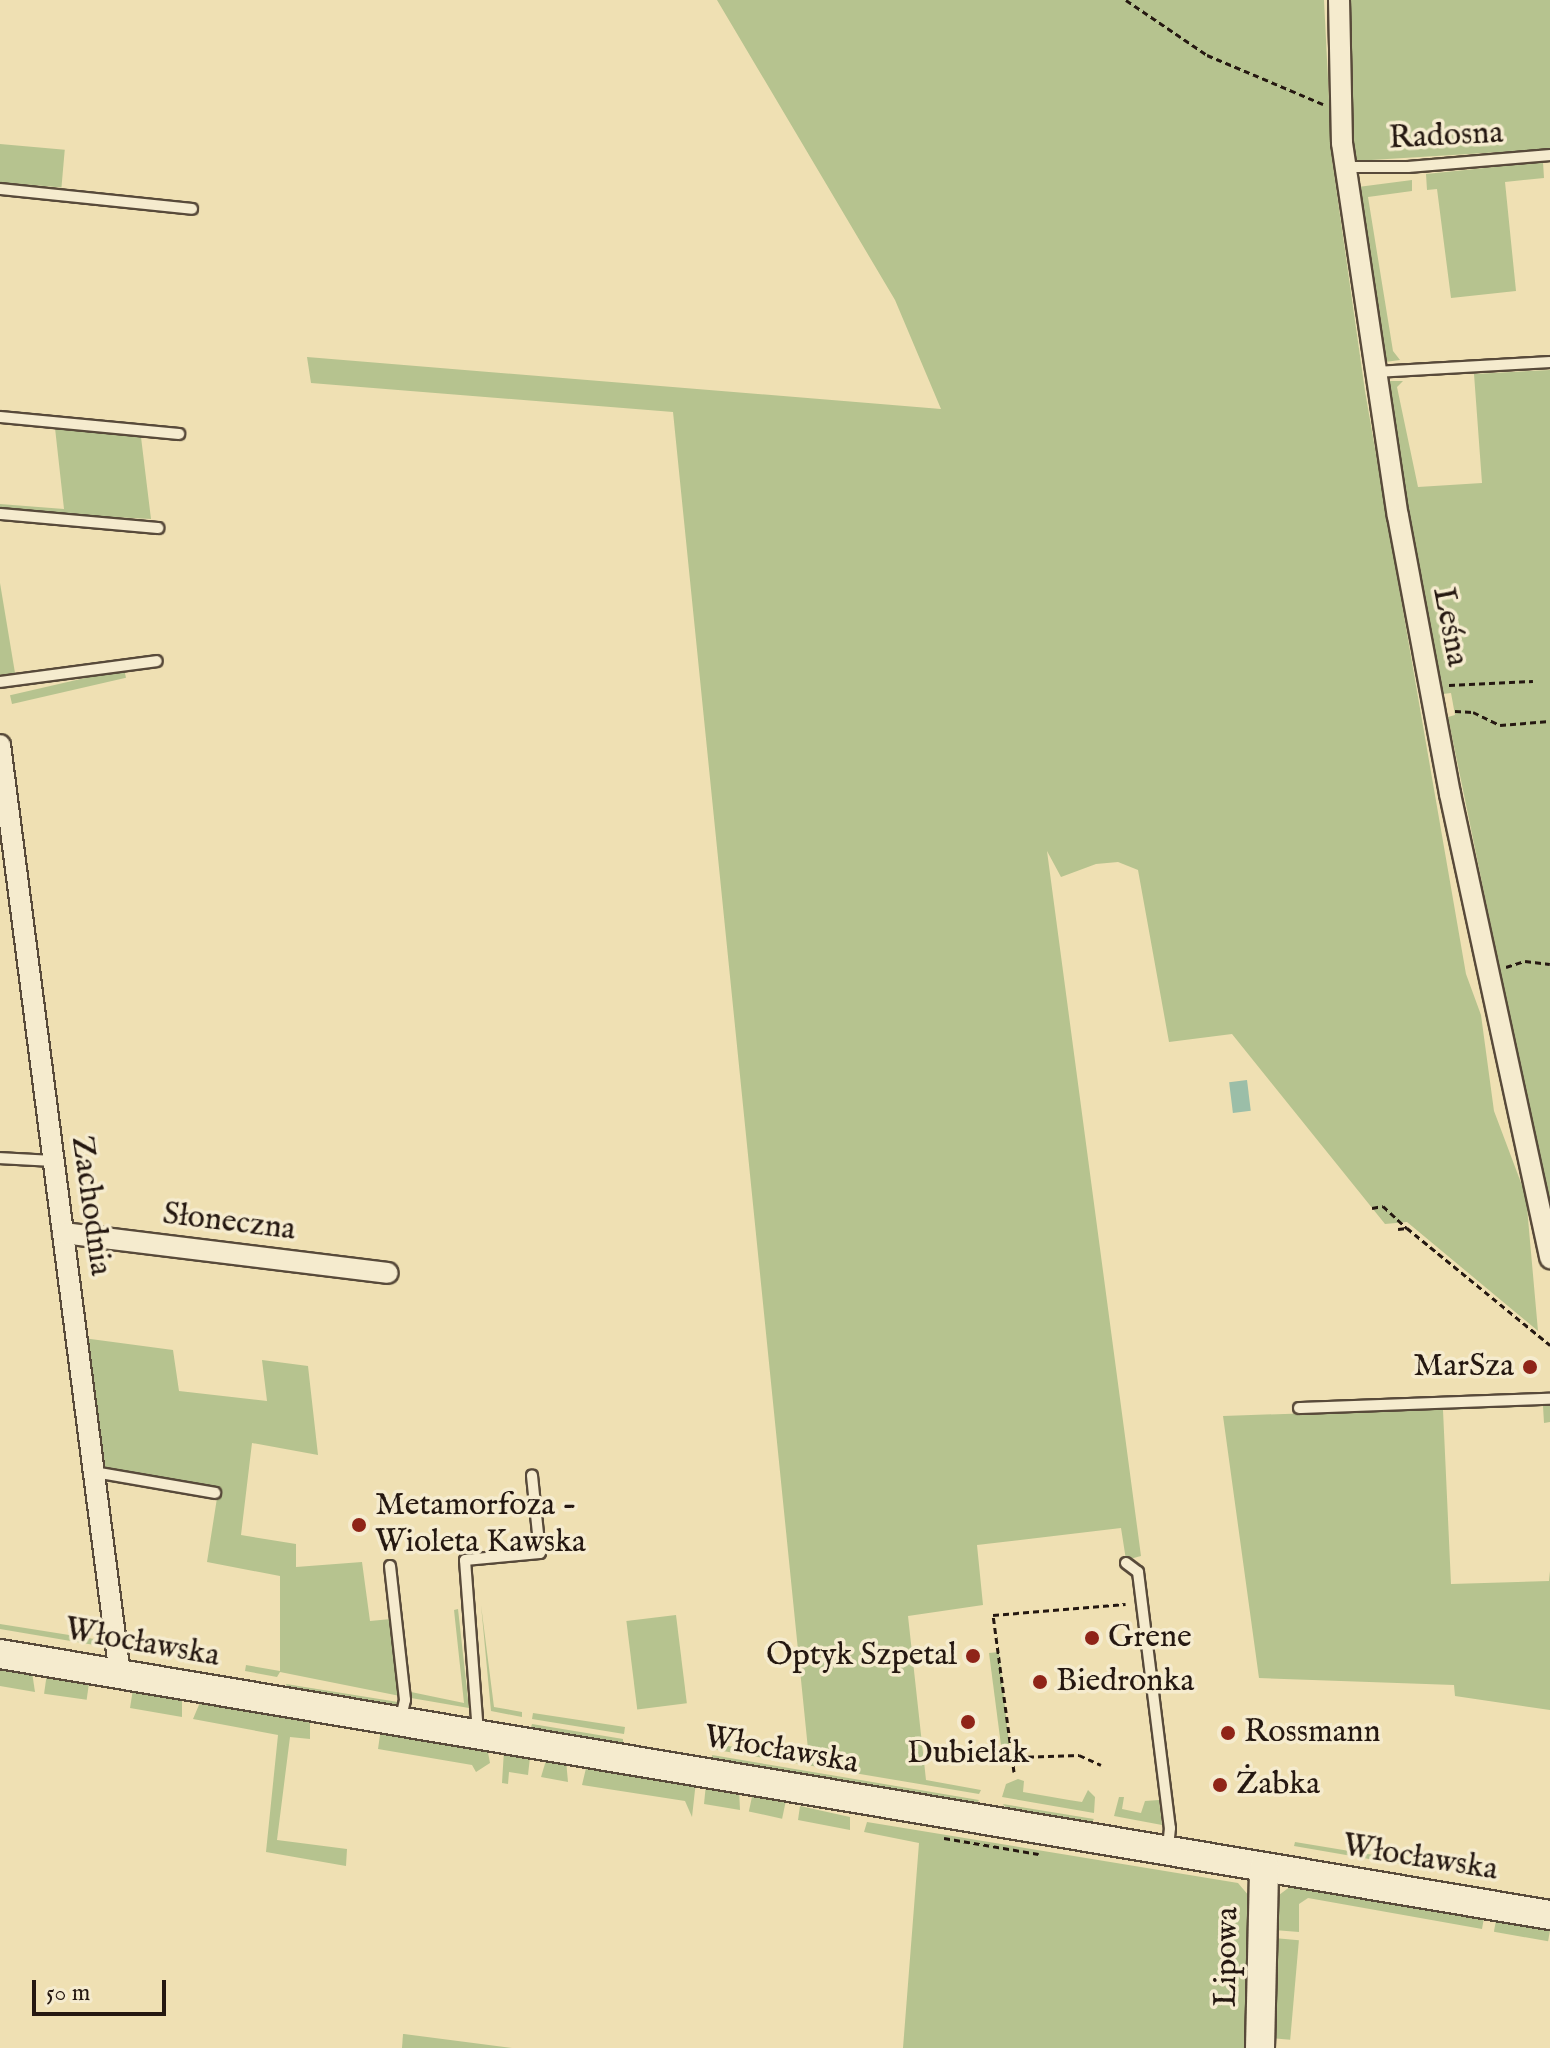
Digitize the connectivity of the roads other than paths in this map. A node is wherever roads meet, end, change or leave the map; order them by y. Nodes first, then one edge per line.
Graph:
1 (1339, 0) edge
2 (1550, 155) edge
3 (1346, 167) junction
4 (0, 189) edge
5 (192, 209) dead end
6 (1550, 362) edge
7 (1375, 373) junction
8 (0, 417) edge
9 (179, 434) dead end
10 (0, 514) edge
11 (158, 528) dead end
12 (157, 661) dead end
13 (0, 682) edge
14 (1, 757) edge
15 (0, 1158) edge
16 (53, 1161) junction
17 (63, 1233) junction
18 (1550, 1258) edge
19 (388, 1273) dead end
20 (1550, 1399) edge
21 (1299, 1408) dead end
22 (94, 1472) junction
23 (532, 1475) dead end
24 (215, 1493) dead end
25 (1126, 1563) dead end
26 (390, 1566) dead end
27 (0, 1654) edge
28 (120, 1675) junction
29 (400, 1722) junction
30 (478, 1735) junction
31 (1167, 1851) junction
32 (1264, 1867) junction
33 (1550, 1915) edge
34 (1260, 2048) edge

1 - 3 street, Leśna
2 - 3 lane, Radosna
3 - 7 street, Leśna
4 - 5 lane
6 - 7 lane
7 - 18 street, Leśna
8 - 9 lane
10 - 11 lane
12 - 13 lane
14 - 16 street, Zachodnia
15 - 16 lane
16 - 17 street, Zachodnia
17 - 19 street, Słoneczna
17 - 22 street, Zachodnia
20 - 21 lane
22 - 24 lane
22 - 28 street, Zachodnia
23 - 30 lane
25 - 31 lane
26 - 29 lane
27 - 28 main road, Włocławska
28 - 29 main road, Włocławska
29 - 30 main road, Włocławska
30 - 31 main road, Włocławska
31 - 32 main road, Włocławska
32 - 33 main road, Włocławska
32 - 34 main road, Lipowa

